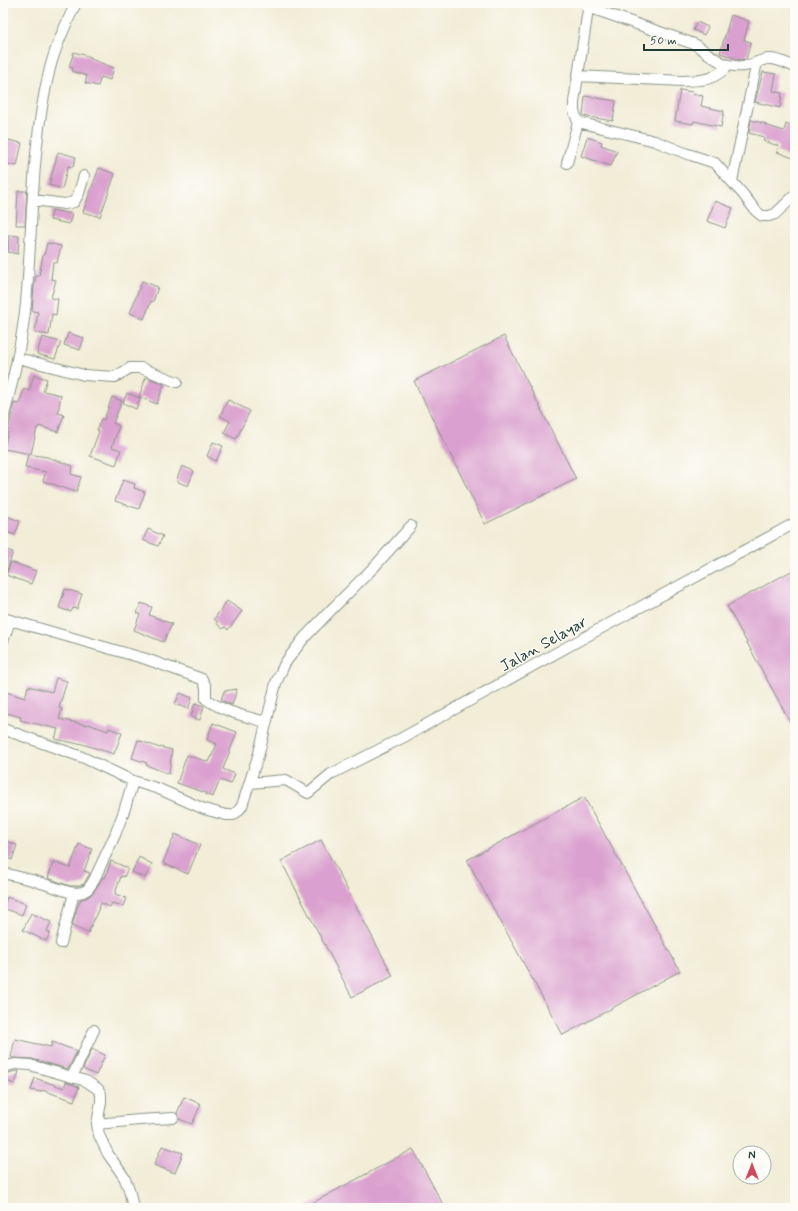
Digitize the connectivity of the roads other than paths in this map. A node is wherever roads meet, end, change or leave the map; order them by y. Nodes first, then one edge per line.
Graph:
1 (76, 3) edge
2 (588, 5) edge
3 (757, 62) junction
4 (729, 65) junction
5 (795, 67) edge
6 (578, 76) junction
7 (578, 122) junction
8 (567, 163) dead end
9 (84, 176) dead end
10 (732, 182) junction
11 (795, 196) edge
12 (33, 200) junction
13 (18, 358) junction
14 (177, 382) dead end
15 (3, 419) edge
16 (795, 523) edge
17 (411, 526) dead end
18 (6, 620) edge
19 (3, 641) edge
20 (266, 722) junction
21 (3, 729) edge
22 (133, 781) junction
23 (250, 783) junction
24 (3, 873) edge
25 (74, 893) junction
26 (62, 943) dead end
27 (94, 1030) dead end
28 (3, 1068) edge
29 (72, 1077) junction
30 (173, 1118) dead end
31 (97, 1124) junction
32 (133, 1208) edge

1 - 12 street
2 - 4 street
2 - 6 street
3 - 4 street
3 - 5 street
3 - 10 street
4 - 6 street
6 - 7 street
7 - 8 street
7 - 10 street
9 - 12 street
10 - 11 street
12 - 13 street
13 - 14 street
13 - 15 street
16 - 23 street, Jalan Selayar
17 - 20 street
18 - 19 street
18 - 20 street
20 - 23 street
21 - 22 street
22 - 23 street
22 - 25 street
24 - 25 street
25 - 26 street
27 - 29 street
28 - 29 street
29 - 31 street
30 - 31 street
31 - 32 street

